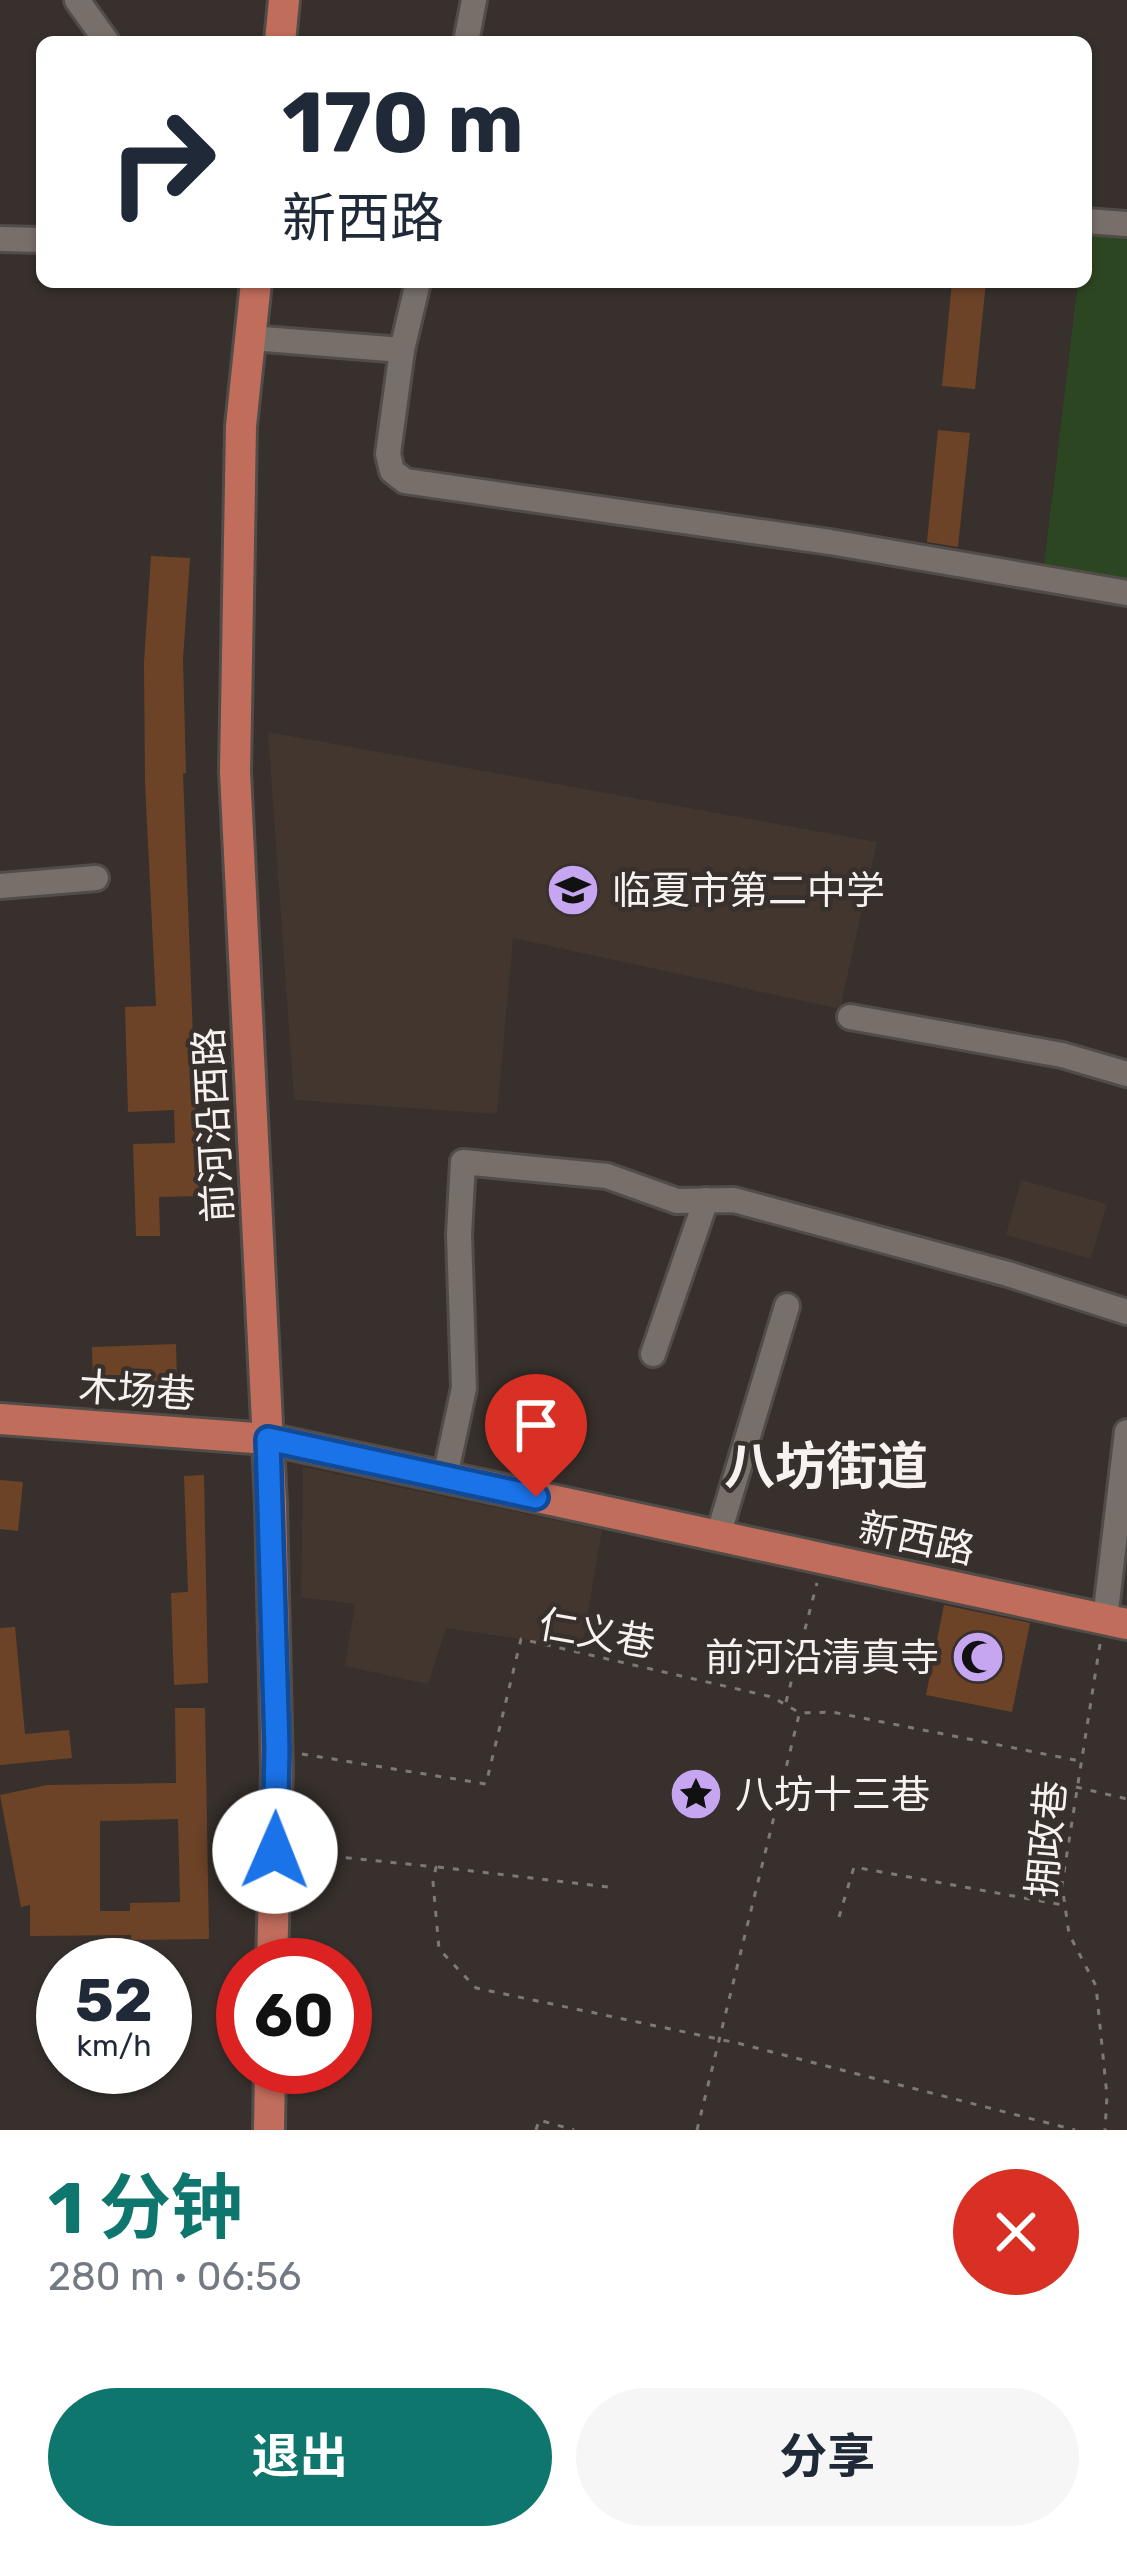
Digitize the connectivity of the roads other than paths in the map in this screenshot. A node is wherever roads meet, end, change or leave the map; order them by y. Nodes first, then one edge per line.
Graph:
1 (77, 0) edge
2 (284, 0) edge
3 (474, 0) edge
4 (103, 36) edge
5 (281, 36) edge
6 (467, 36) edge
7 (1092, 221) edge
8 (1127, 224) edge
9 (0, 238) edge
10 (36, 240) edge
11 (255, 288) edge
12 (417, 288) edge
13 (250, 338) junction
14 (402, 350) junction
15 (1127, 593) edge
16 (96, 878) dead end
17 (0, 886) edge
18 (850, 1017) dead end
19 (1127, 1074) edge
20 (706, 1200) junction
21 (787, 1306) dead end
22 (1127, 1312) edge
23 (653, 1354) dead end
24 (0, 1419) edge
25 (1127, 1432) edge
26 (268, 1439) junction
27 (445, 1477) junction
28 (718, 1536) junction
29 (1116, 1621) edge
30 (273, 1938) edge
31 (269, 2094) edge
32 (268, 2130) edge

1 - 4 street
2 - 5 main road
3 - 6 street
7 - 8 street
9 - 10 street
11 - 13 main road, 前河沿西路
12 - 14 street
13 - 14 street
13 - 26 main road, 前河沿西路
14 - 15 street
16 - 17 street
18 - 19 street
20 - 22 street
20 - 23 street
20 - 27 street
21 - 28 street
24 - 26 main road, 木场巷
25 - 29 street
26 - 27 main road, 新西路
26 - 30 main road, 前河沿西路
27 - 28 main road, 新西路
28 - 29 main road, 新西路
31 - 32 main road

